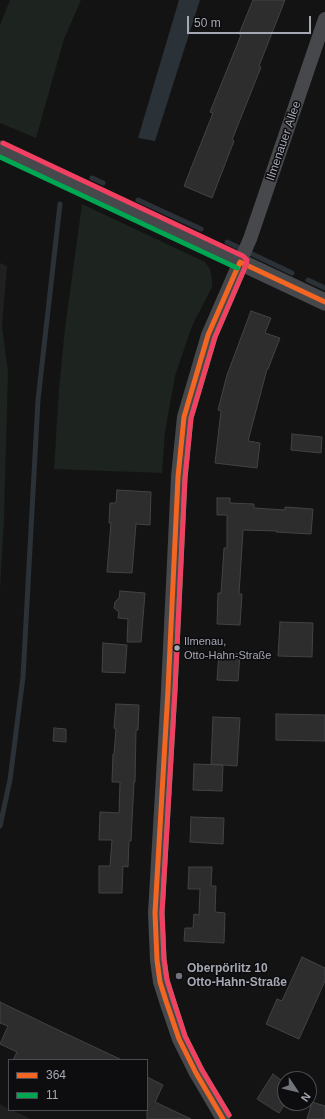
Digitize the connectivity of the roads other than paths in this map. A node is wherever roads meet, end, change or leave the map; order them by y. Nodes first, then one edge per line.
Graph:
1 (325, 19) edge
2 (0, 149) edge
3 (240, 262) junction
4 (325, 302) edge
5 (223, 1119) edge

1 - 3 street, Ilmenauer Allee
2 - 3 street
3 - 4 street
3 - 5 street, Ilmenauer Allee

